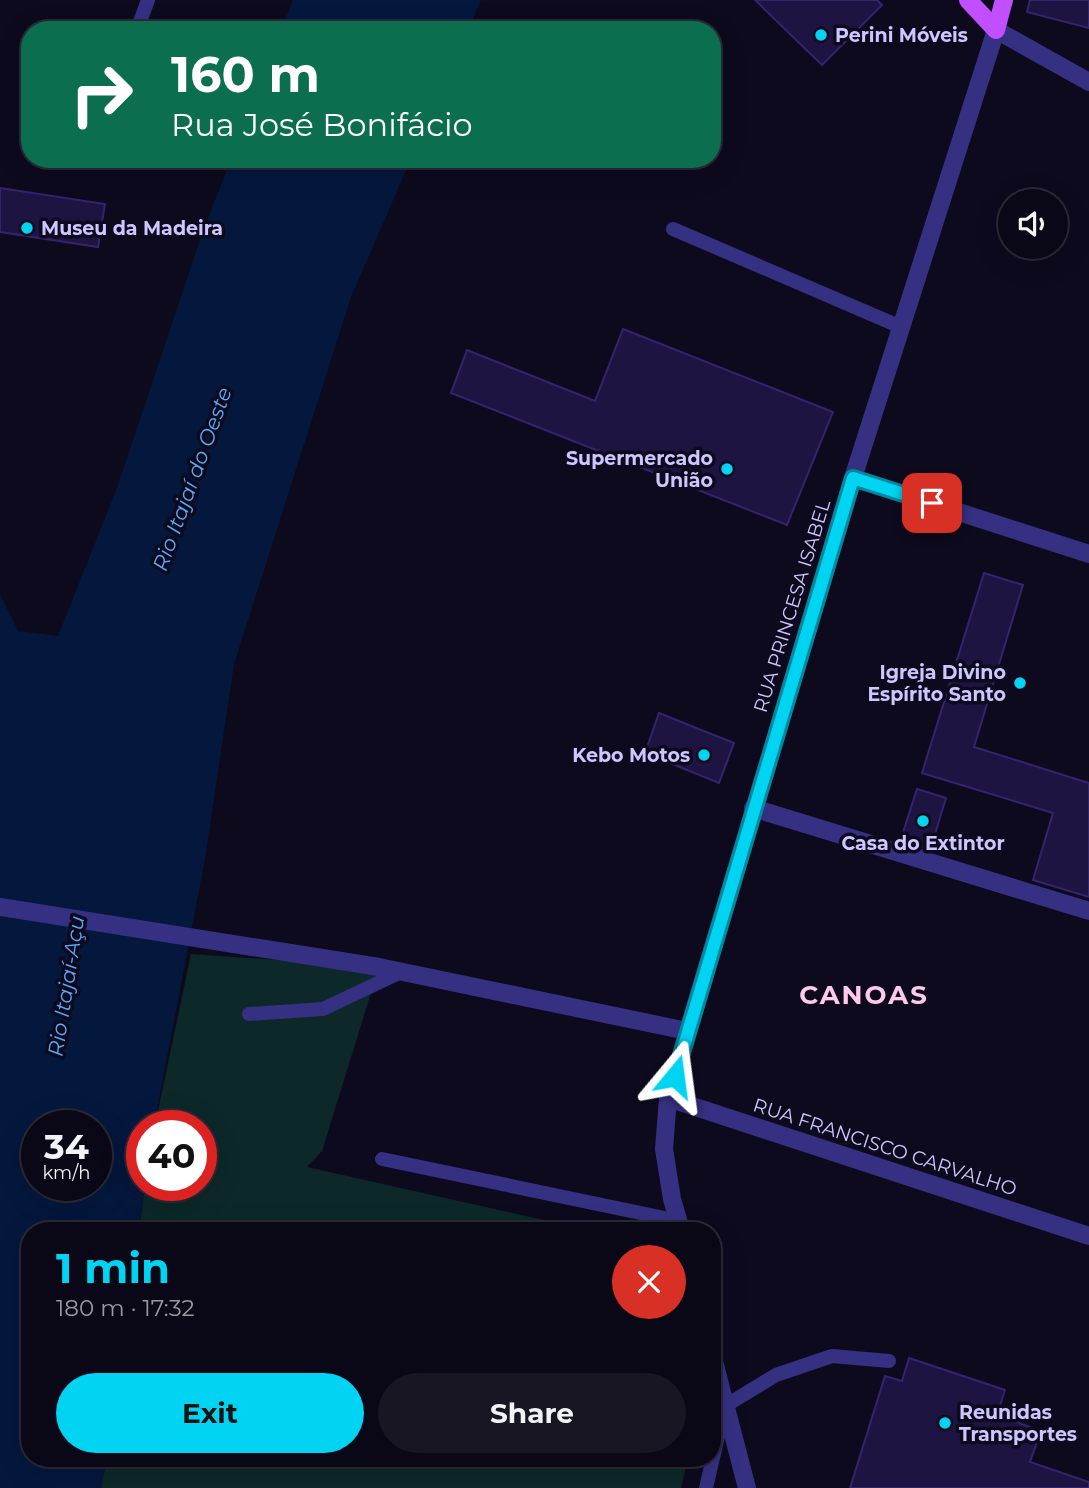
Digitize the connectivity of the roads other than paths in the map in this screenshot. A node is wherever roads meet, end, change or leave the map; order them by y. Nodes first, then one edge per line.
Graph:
1 (149, 0) edge
2 (968, 0) edge
3 (1004, 0) edge
4 (141, 21) edge
5 (996, 30) junction
6 (1089, 82) edge
7 (673, 229) dead end
8 (901, 327) junction
9 (853, 478) junction
10 (1089, 554) edge
11 (753, 808) junction
12 (0, 907) edge
13 (1089, 911) edge
14 (401, 972) junction
15 (248, 1014) dead end
16 (687, 1031) junction
17 (668, 1098) junction
18 (383, 1159) dead end
19 (662, 1222) edge
20 (679, 1222) edge
21 (1089, 1236) edge
22 (889, 1361) dead end
23 (721, 1390) edge
24 (725, 1406) junction
25 (721, 1423) edge
26 (711, 1467) edge
27 (706, 1488) edge
28 (747, 1488) edge

1 - 4 lane
2 - 5 main road
3 - 5 main road, RUA PRINCESA ISABEL
5 - 6 street
5 - 8 street, RUA PRINCESA ISABEL
7 - 8 lane
8 - 9 street, RUA PRINCESA ISABEL
9 - 10 street
9 - 11 street, RUA PRINCESA ISABEL
11 - 13 street
11 - 16 street, RUA PRINCESA ISABEL
12 - 14 street
14 - 15 lane
14 - 16 street
16 - 17 street, RUA PRINCESA ISABEL
17 - 20 street, RUA PRINCESA ISABEL
17 - 21 street, RUA FRANCISCO CARVALHO
18 - 19 lane
22 - 24 lane
23 - 24 street
24 - 25 lane
24 - 28 street
26 - 27 lane

